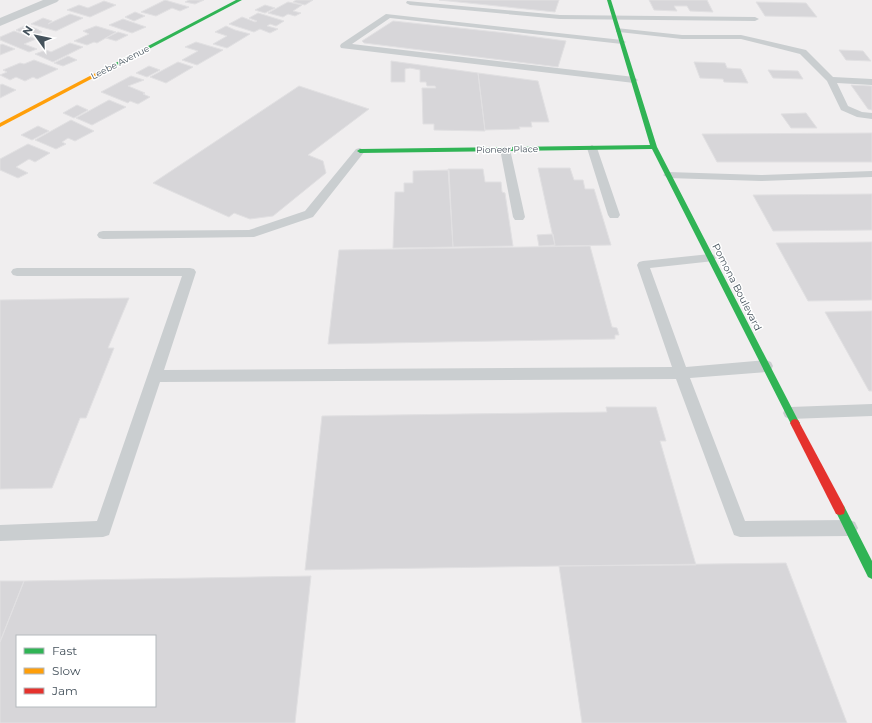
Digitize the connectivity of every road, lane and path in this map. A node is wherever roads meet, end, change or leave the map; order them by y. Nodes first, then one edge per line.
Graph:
1 (54, 0) edge
2 (240, 0) edge
3 (609, 0) edge
4 (407, 4) edge
5 (389, 16) junction
6 (615, 18) junction
7 (755, 19) dead end
8 (0, 22) edge
9 (619, 30) junction
10 (622, 42) junction
11 (634, 80) junction
12 (831, 80) junction
13 (872, 82) edge
14 (872, 116) edge
15 (0, 125) edge
16 (654, 147) junction
17 (592, 148) junction
18 (505, 149) junction
19 (360, 151) joint
20 (872, 174) edge
21 (668, 175) junction
22 (614, 215) dead end
23 (519, 217) dead end
24 (103, 235) dead end
25 (710, 258) junction
26 (17, 272) dead end
27 (766, 366) junction
28 (681, 373) junction
29 (156, 376) junction
30 (872, 410) edge
31 (790, 412) junction
32 (0, 533) edge
33 (859, 537) edge
34 (872, 573) edge

1 - 8 street
2 - 15 street, Leebe Avenue
3 - 6 street, Pomona Boulevard
4 - 5 lane
4 - 6 lane
5 - 10 lane
5 - 11 lane
6 - 7 lane
6 - 9 street, Pomona Boulevard
9 - 10 street, Pomona Boulevard
9 - 12 lane
10 - 11 street, Pomona Boulevard
11 - 16 street, Pomona Boulevard
12 - 13 lane
12 - 14 lane
16 - 17 street, Pioneer Place
16 - 21 street, Pomona Boulevard
17 - 18 street, Pioneer Place
17 - 22 lane
18 - 19 street, Pioneer Place
18 - 23 lane
19 - 24 lane
20 - 21 lane
21 - 25 street, Pomona Boulevard
25 - 27 street, Pomona Boulevard
25 - 28 lane
26 - 29 lane
27 - 28 lane
27 - 31 street, Pomona Boulevard
28 - 29 lane
28 - 33 lane
29 - 32 lane
30 - 31 lane
31 - 33 street, Pomona Boulevard
33 - 34 street, Pomona Boulevard

